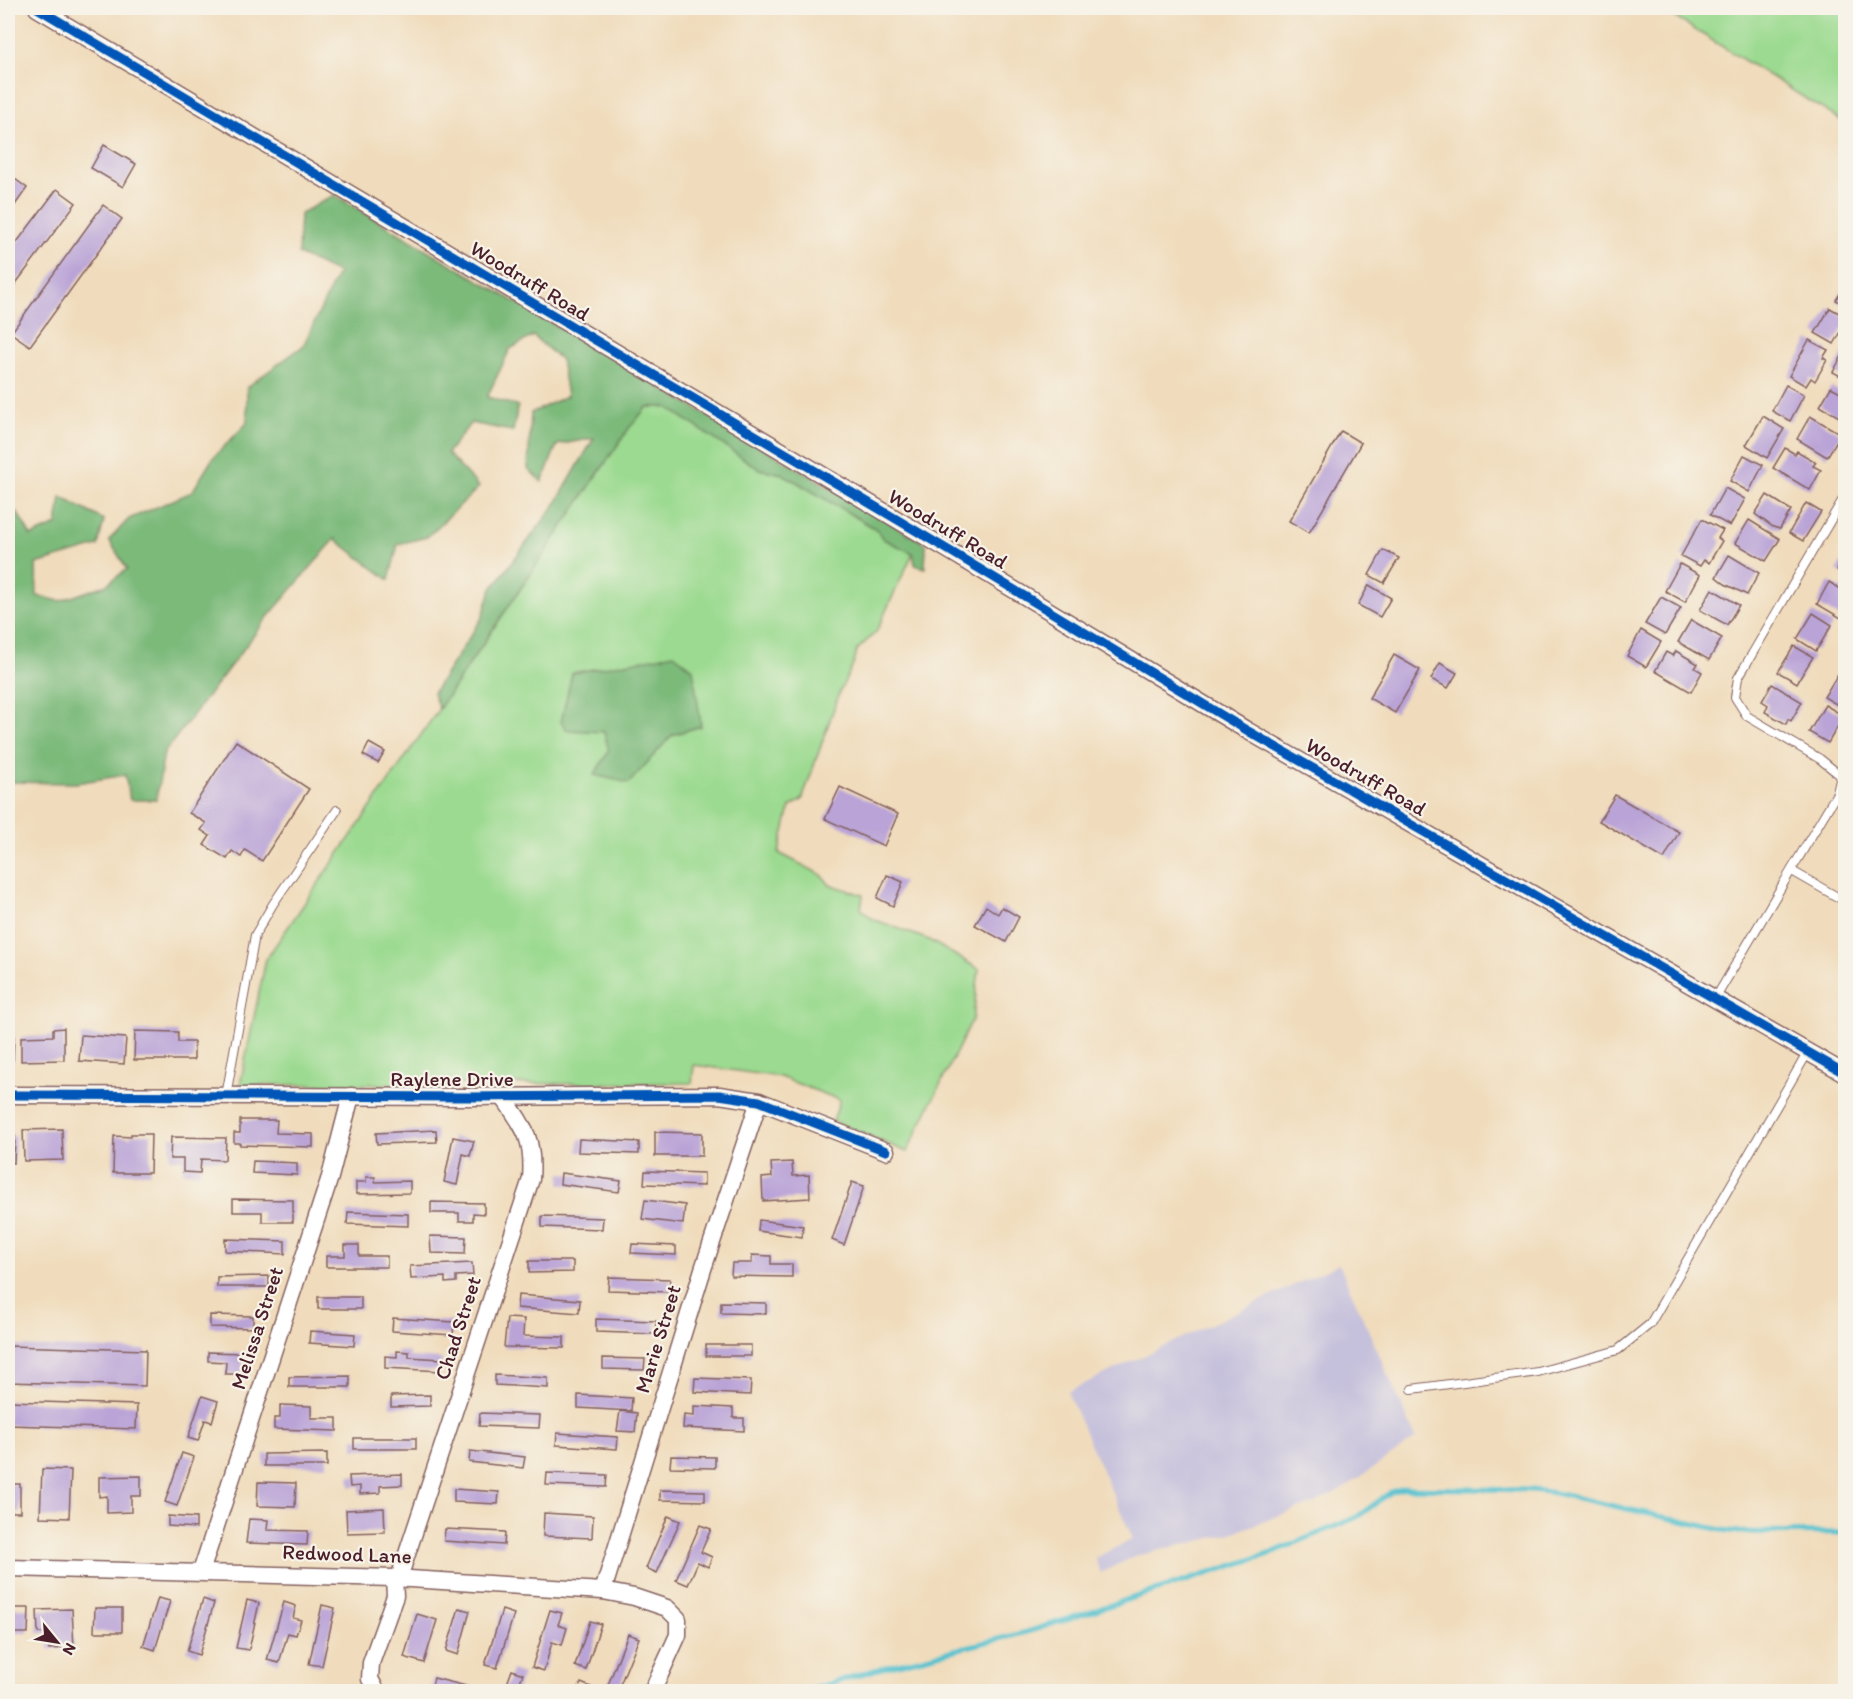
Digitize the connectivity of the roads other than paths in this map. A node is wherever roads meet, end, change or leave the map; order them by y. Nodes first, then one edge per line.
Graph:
1 (37, 8) edge
2 (1845, 494) edge
3 (337, 810) dead end
4 (1792, 871) junction
5 (1845, 902) edge
6 (1715, 999) junction
7 (1808, 1052) junction
8 (1845, 1074) edge
9 (8, 1095) edge
10 (226, 1096) junction
11 (351, 1096) junction
12 (503, 1097) junction
13 (759, 1101) junction
14 (886, 1151) dead end
15 (1412, 1389) dead end
16 (8, 1568) edge
17 (201, 1572) junction
18 (397, 1578) junction
19 (603, 1592) junction
20 (377, 1692) edge
21 (652, 1692) edge

1 - 6 street, Woodruff Road
2 - 4 lane
3 - 10 lane
4 - 5 lane
4 - 6 lane
6 - 7 street, Woodruff Road
7 - 8 street, Woodruff Road
7 - 15 lane
9 - 10 street, Raylene Drive
10 - 11 street, Raylene Drive
11 - 12 street, Raylene Drive
11 - 17 street, Melissa Street
12 - 13 street, Raylene Drive
12 - 18 street, Chad Street
13 - 14 street, Raylene Drive
13 - 19 street, Marie Street
16 - 17 street, Redwood Lane
17 - 18 street, Redwood Lane
18 - 19 street, Redwood Lane
18 - 20 street, Chad Street
19 - 21 street, Redwood Lane

